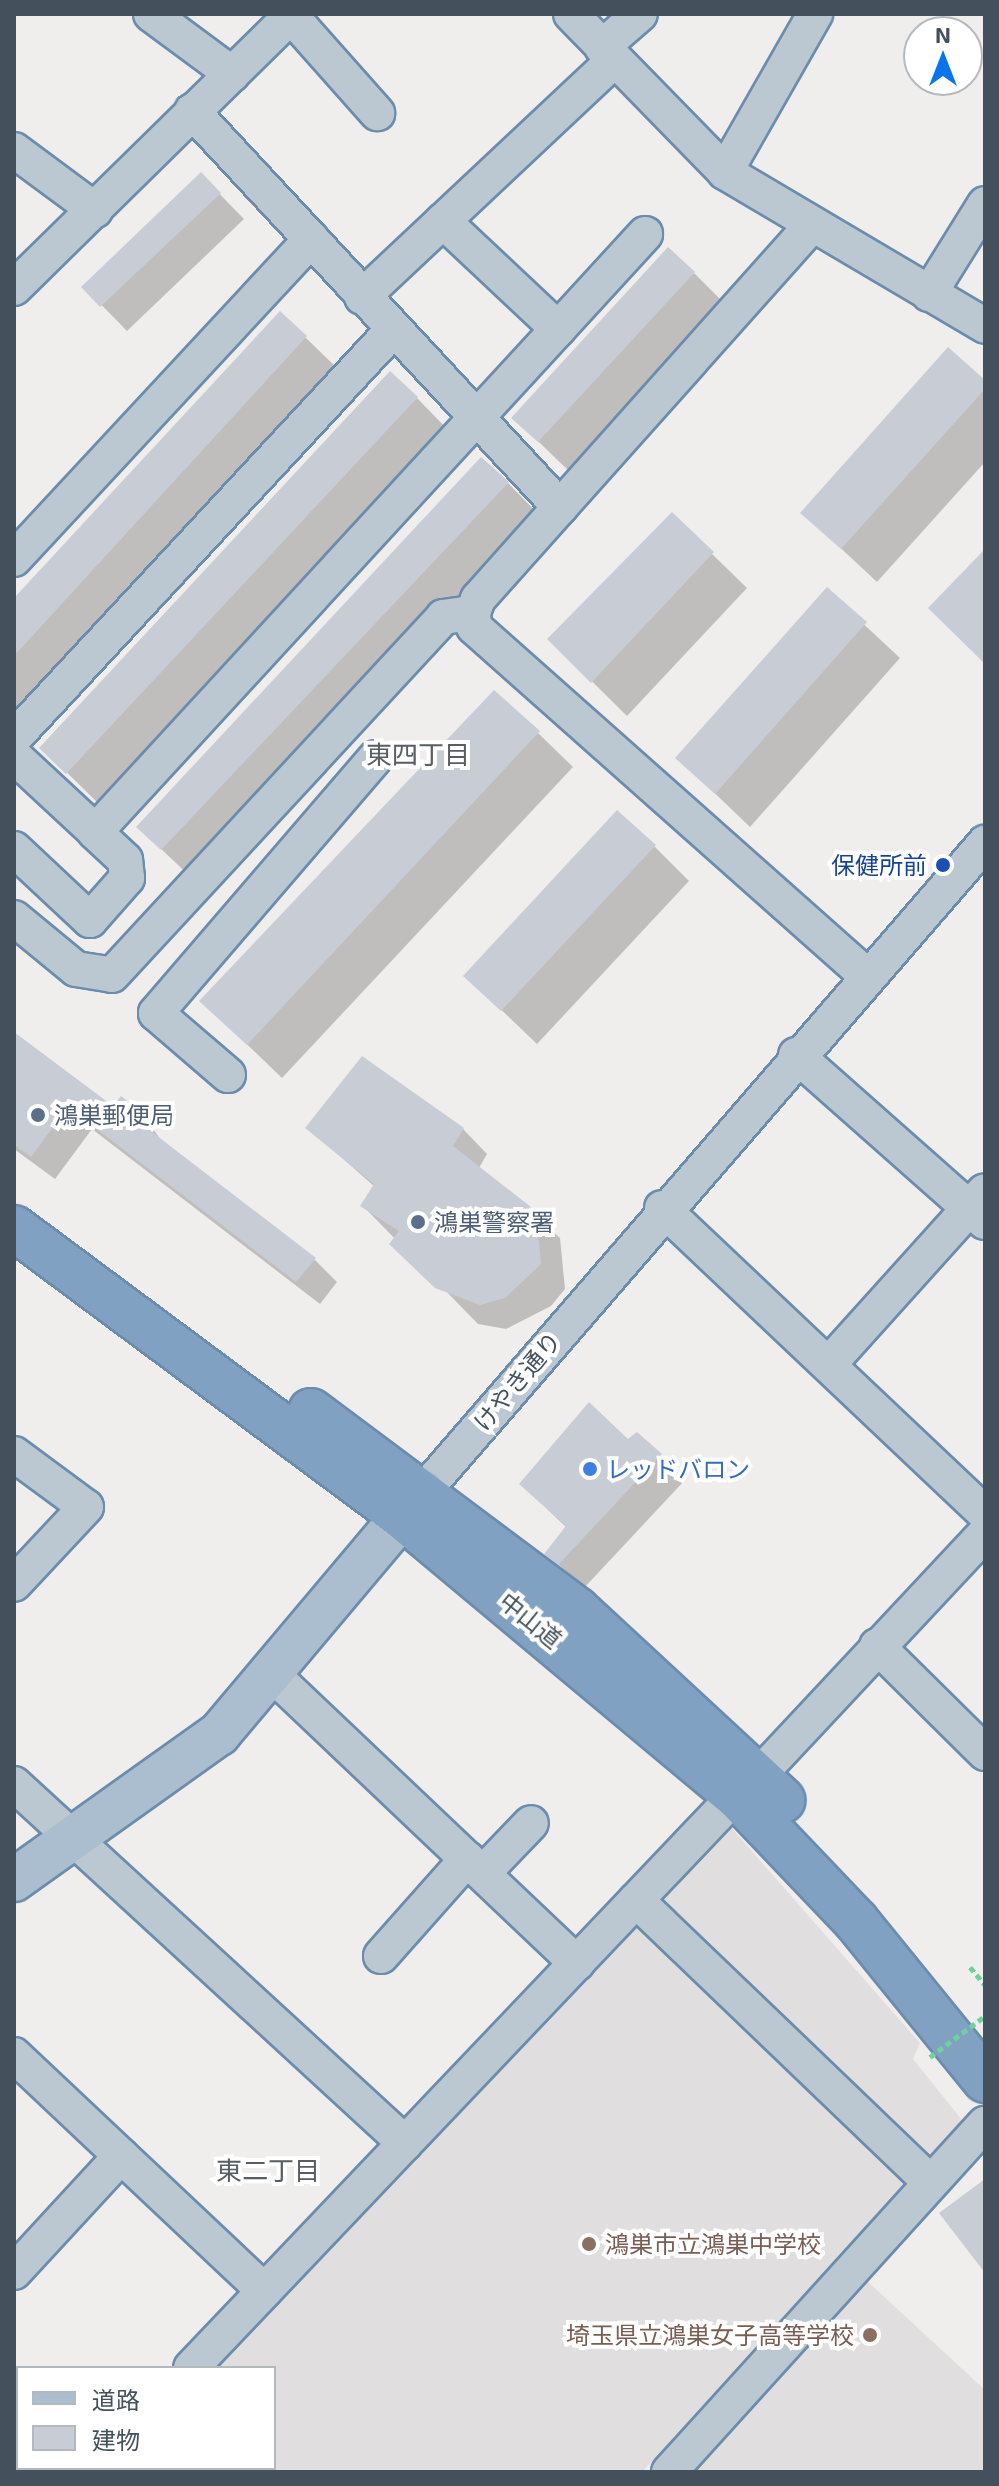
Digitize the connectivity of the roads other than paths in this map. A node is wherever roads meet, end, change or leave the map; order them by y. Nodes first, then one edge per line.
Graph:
1 (151, 14) edge
2 (571, 14) edge
3 (640, 14) edge
4 (815, 14) edge
5 (292, 15) edge
6 (608, 54) junction
7 (232, 74) junction
8 (192, 111) junction
9 (377, 113) dead end
10 (14, 150) edge
11 (725, 172) junction
12 (985, 204) edge
13 (95, 210) junction
14 (443, 221) junction
15 (811, 226) junction
16 (645, 234) dead end
17 (311, 239) junction
18 (14, 288) edge
19 (929, 294) junction
20 (362, 297) junction
21 (985, 326) edge
22 (558, 329) junction
23 (393, 330) junction
24 (476, 419) junction
25 (560, 507) junction
26 (14, 559) edge
27 (473, 613) junction
28 (14, 738) edge
29 (14, 756) edge
30 (375, 758) dead end
31 (271, 804) junction
32 (98, 834) junction
33 (305, 837) junction
34 (985, 843) edge
35 (14, 849) edge
36 (14, 918) edge
37 (867, 976) junction
38 (796, 1055) junction
39 (228, 1075) dead end
40 (980, 1207) edge
41 (662, 1208) junction
42 (15, 1223) edge
43 (829, 1364) junction
44 (14, 1454) edge
45 (413, 1505) junction
46 (985, 1513) edge
47 (985, 1533) edge
48 (14, 1584) edge
49 (877, 1646) junction
50 (273, 1675) junction
51 (985, 1753) edge
52 (14, 1784) edge
53 (747, 1786) junction
54 (531, 1823) dead end
55 (78, 1837) junction
56 (475, 1866) junction
57 (14, 1880) edge
58 (636, 1900) junction
59 (381, 1956) dead end
60 (577, 1963) junction
61 (985, 2039) edge
62 (14, 2055) edge
63 (985, 2080) edge
64 (985, 2124) edge
65 (405, 2143) junction
66 (121, 2156) junction
67 (930, 2182) junction
68 (14, 2272) edge
69 (264, 2291) junction
70 (193, 2366) edge
71 (669, 2472) edge

1 - 7 street
2 - 6 street
3 - 6 street
4 - 11 street
5 - 7 street
5 - 9 street
6 - 11 street
6 - 14 street
7 - 8 street
8 - 13 street
8 - 17 street
10 - 13 street
11 - 15 street
12 - 19 street
13 - 18 street
14 - 20 street
14 - 22 street
15 - 19 street
15 - 25 street
16 - 22 street
17 - 20 street
17 - 26 street
19 - 21 street
20 - 23 street
22 - 24 street
23 - 24 street
23 - 28 street
24 - 25 street
24 - 32 street
25 - 27 street
27 - 31 street
27 - 37 street
29 - 32 street
30 - 33 street
31 - 33 street
31 - 36 street
32 - 35 street
33 - 39 street
34 - 37 street, けやき通り
37 - 38 street, けやき通り
38 - 40 street
38 - 41 street, けやき通り
40 - 43 street
41 - 43 street
41 - 45 street, けやき通り
42 - 45 highway, 中山道
43 - 46 street
44 - 48 street
45 - 50 main road, けやき通り
45 - 53 highway, 中山道
47 - 49 street
49 - 51 street
49 - 53 street
50 - 55 main road, けやき通り
50 - 56 street
52 - 55 street
53 - 58 street
53 - 61 highway, 中山道
53 - 63 highway, 中山道
54 - 56 street
55 - 57 main road, けやき通り
55 - 65 street
56 - 59 street
56 - 60 street
58 - 60 street
58 - 67 street
60 - 65 street
62 - 66 street
64 - 67 street
65 - 69 street
66 - 68 street
66 - 69 street
67 - 71 street
69 - 70 street

